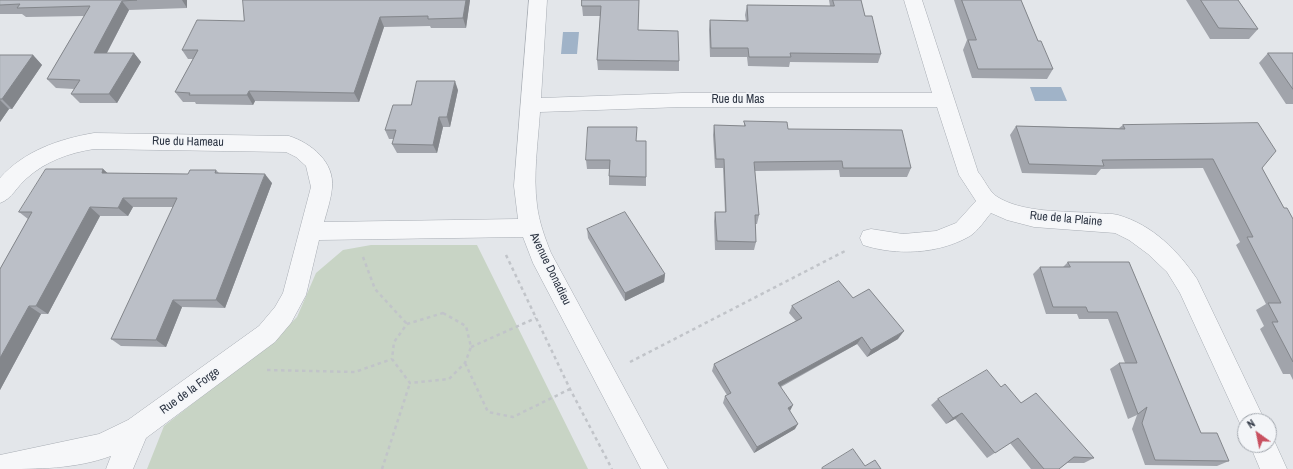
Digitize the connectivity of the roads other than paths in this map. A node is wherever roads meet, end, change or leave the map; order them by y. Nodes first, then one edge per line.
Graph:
1 (538, 0) edge
2 (913, 0) edge
3 (944, 100) junction
4 (531, 105) junction
5 (0, 194) edge
6 (988, 202) junction
7 (530, 228) junction
8 (311, 231) junction
9 (871, 238) road end
10 (1248, 413) edge
11 (137, 429) junction
12 (1267, 453) edge
13 (0, 468) edge
14 (119, 469) edge
15 (656, 469) edge
16 (1274, 469) edge

1 - 4 street, Avenue Donadieu
2 - 3 street, Rue de la Plaine
3 - 4 street, Rue du Mas
3 - 6 street, Rue de la Plaine
4 - 7 street, Avenue Donadieu
5 - 8 street, Rue du Hameau
6 - 9 street
6 - 10 street, Rue de la Plaine
7 - 8 street
7 - 15 street, Avenue Donadieu
8 - 11 street, Rue de la Forge
11 - 13 street, Rue de la Forge
11 - 14 street
12 - 16 street

